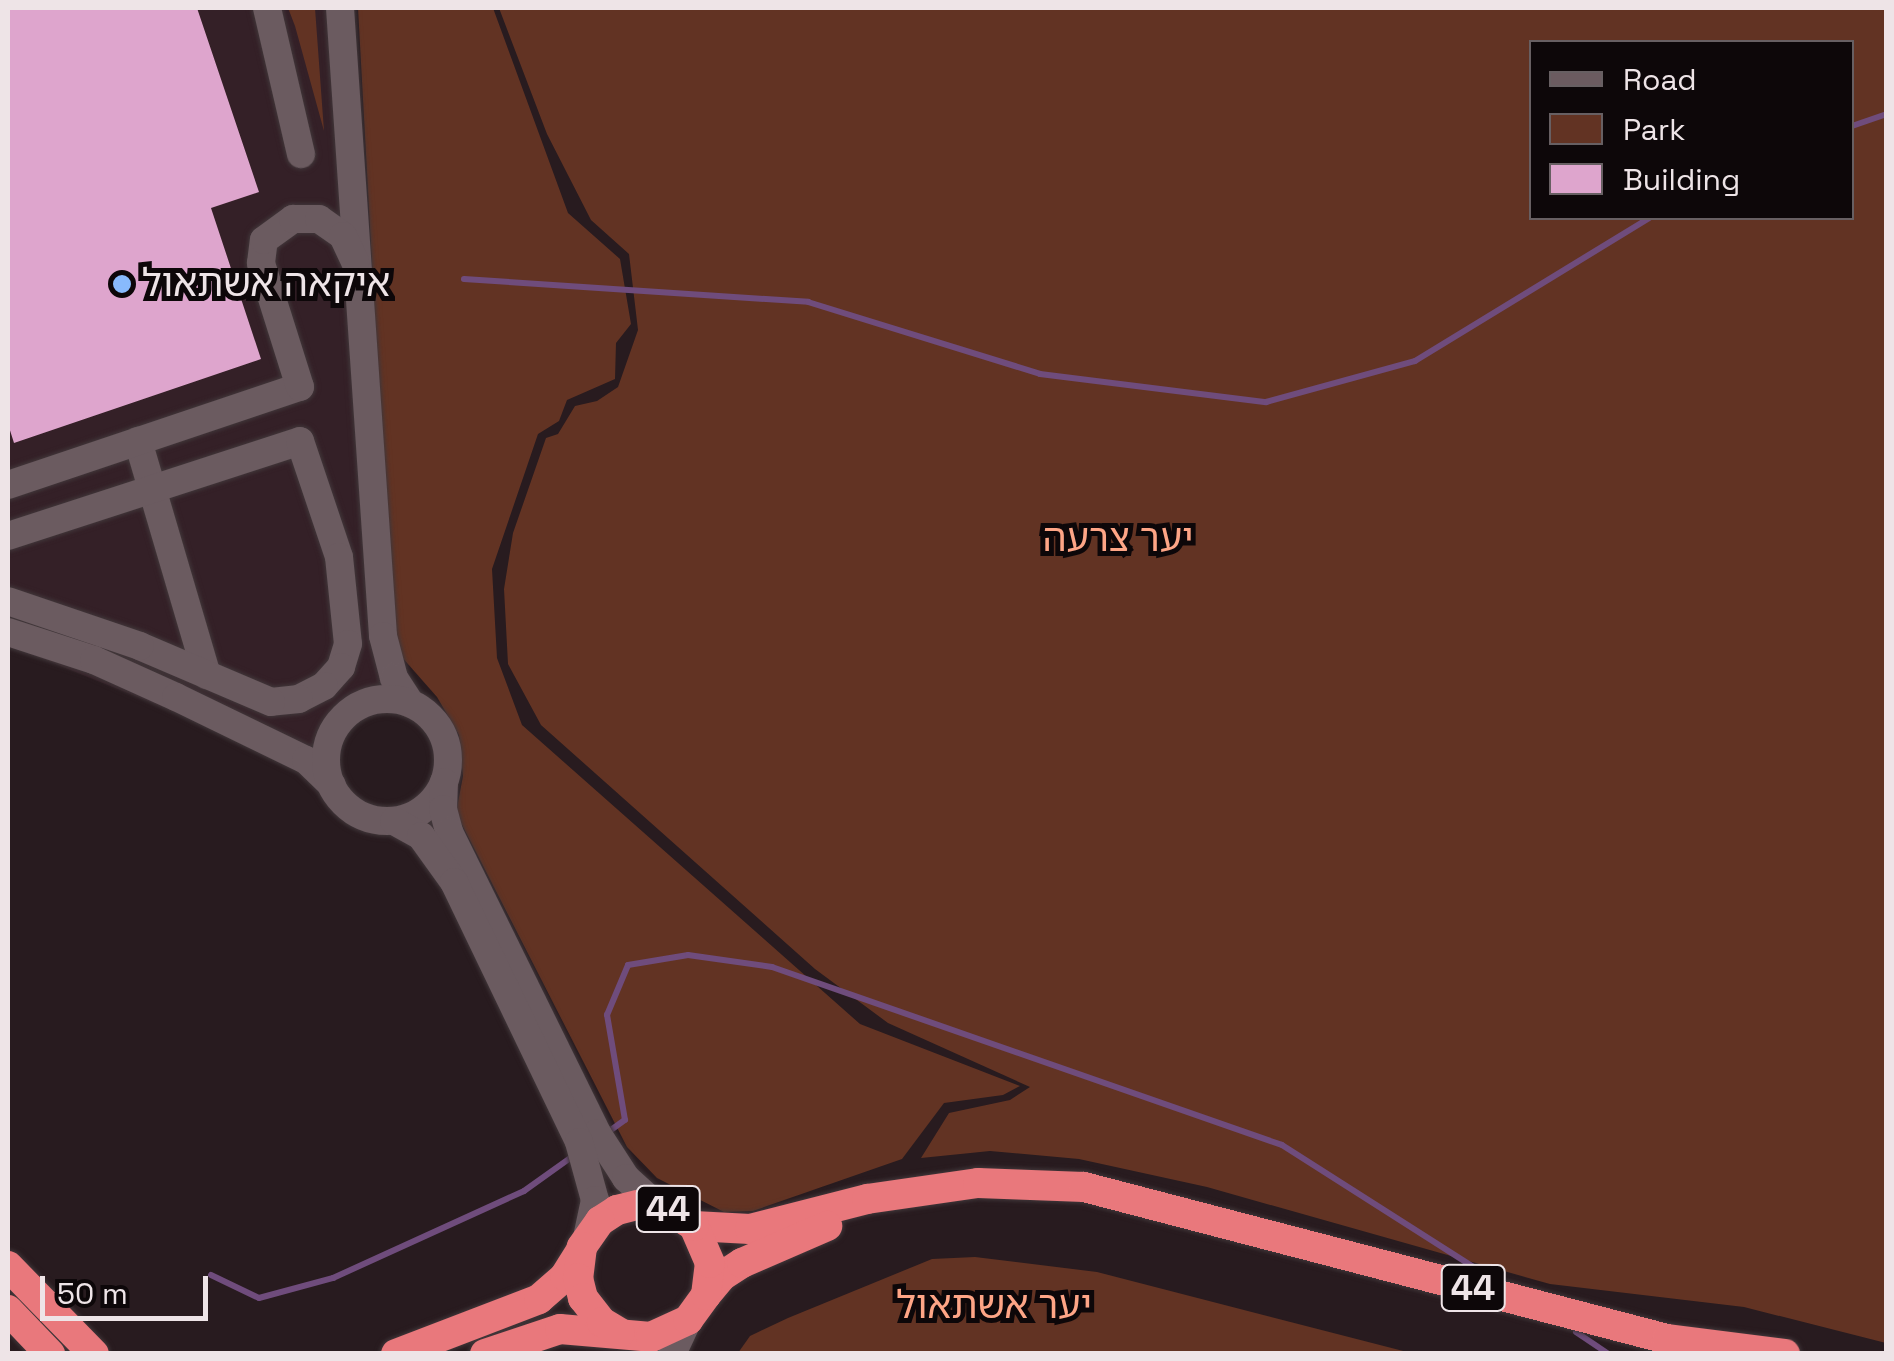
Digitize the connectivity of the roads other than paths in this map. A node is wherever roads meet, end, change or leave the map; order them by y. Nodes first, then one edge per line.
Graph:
1 (267, 8) edge
2 (340, 8) edge
3 (300, 154) dead end
4 (358, 272) junction
5 (138, 441) junction
6 (8, 485) edge
7 (152, 489) junction
8 (8, 536) edge
9 (8, 602) edge
10 (8, 632) edge
11 (382, 636) junction
12 (207, 675) junction
13 (410, 703) junction
14 (347, 715) junction
15 (255, 737) junction
16 (444, 782) junction
17 (332, 785) junction
18 (394, 821) junction
19 (592, 1147) junction
20 (657, 1206) junction
21 (1165, 1206) junction
22 (694, 1226) junction
23 (584, 1242) junction
24 (8, 1266) edge
25 (706, 1294) junction
26 (8, 1310) edge
27 (688, 1320) junction
28 (629, 1341) edge
29 (50, 1354) edge
30 (94, 1354) edge
31 (396, 1354) edge
32 (485, 1354) edge
33 (672, 1354) edge
34 (1785, 1354) edge

1 - 3 street
2 - 4 street
4 - 5 street
4 - 11 street
5 - 6 street
5 - 7 street
7 - 8 street
7 - 12 street
7 - 12 street
9 - 12 street
10 - 15 street
11 - 13 street
11 - 14 street
13 - 14 street
13 - 16 street
14 - 15 street
14 - 17 street
15 - 17 street
16 - 18 street
16 - 19 street
17 - 18 street
18 - 19 street
19 - 20 street
19 - 23 street
20 - 22 highway, 44
20 - 23 highway, 44
21 - 22 highway, 44
21 - 25 highway, 44
21 - 34 highway, 44
22 - 25 highway, 44
23 - 28 highway, 44
23 - 31 highway, 44
24 - 30 highway
25 - 27 highway, 44
26 - 29 highway
27 - 28 highway
27 - 33 street
28 - 32 highway

